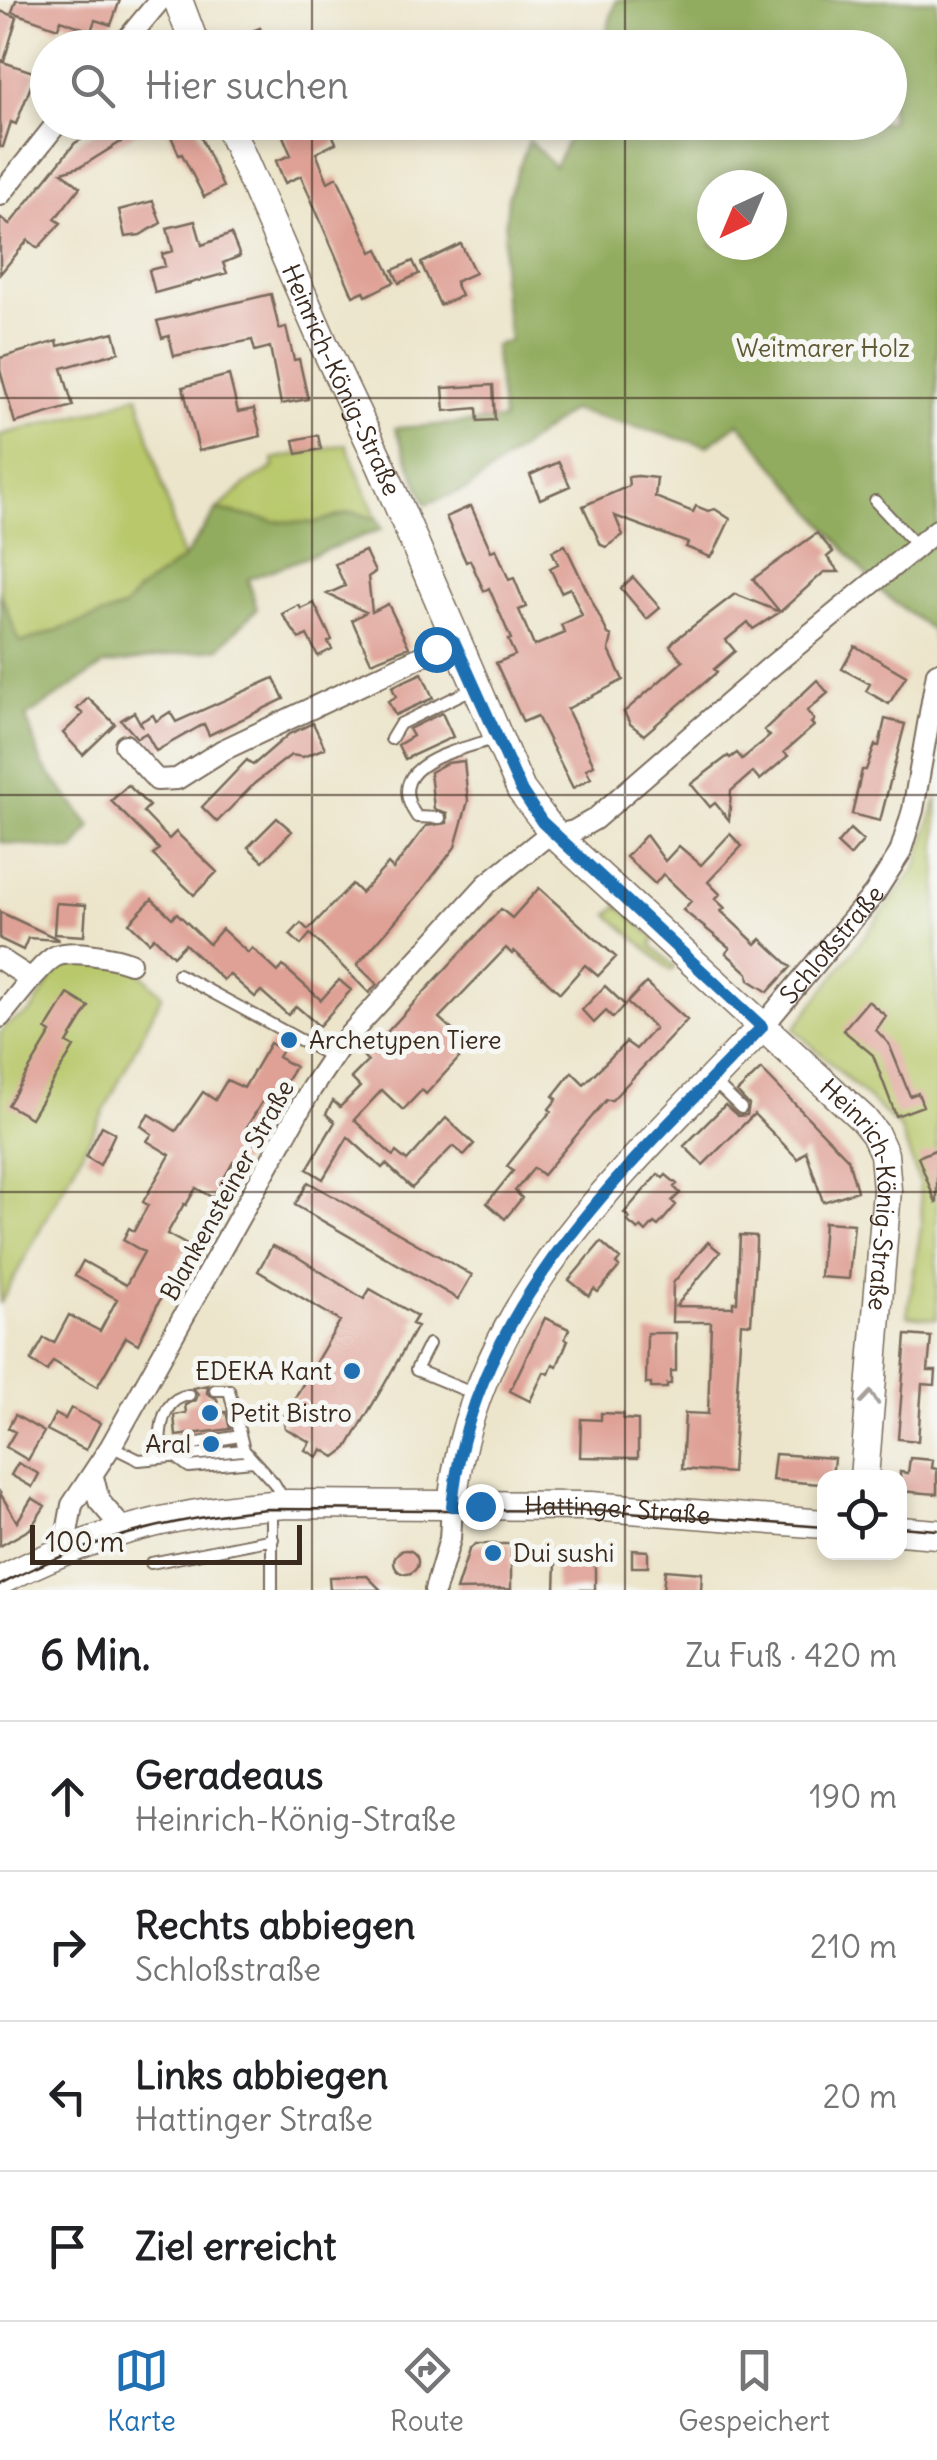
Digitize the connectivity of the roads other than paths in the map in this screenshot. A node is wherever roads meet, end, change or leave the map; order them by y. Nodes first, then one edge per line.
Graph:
1 (160, 0) edge
2 (178, 0) edge
3 (135, 30) edge
4 (189, 30) edge
5 (44, 140) edge
6 (235, 140) edge
7 (0, 195) edge
8 (875, 501) dead end
9 (937, 530) edge
10 (918, 546) junction
11 (454, 641) junction
12 (937, 672) edge
13 (475, 687) junction
14 (497, 738) junction
15 (391, 739) dead end
16 (125, 745) dead end
17 (440, 818) dead end
18 (555, 835) junction
19 (0, 959) edge
20 (130, 963) dead end
21 (178, 974) dead end
22 (31, 979) junction
23 (0, 1018) edge
24 (762, 1027) junction
25 (332, 1057) junction
26 (712, 1079) junction
27 (742, 1108) dead end
28 (429, 1344) dead end
29 (216, 1390) dead end
30 (189, 1395) dead end
31 (478, 1395) junction
32 (240, 1436) junction
33 (111, 1446) junction
34 (244, 1450) junction
35 (176, 1457) junction
36 (161, 1458) junction
37 (252, 1461) junction
38 (865, 1470) edge
39 (93, 1477) junction
40 (280, 1505) junction
41 (452, 1506) junction
42 (817, 1523) edge
43 (124, 1530) junction
44 (907, 1531) edge
45 (937, 1534) edge
46 (273, 1539) junction
47 (64, 1550) junction
48 (151, 1563) dead end
49 (0, 1581) edge
50 (272, 1590) edge
51 (435, 1590) edge

1 - 3 street
2 - 4 main road
5 - 7 street
6 - 11 main road, Heinrich-König-Straße
8 - 10 lane
9 - 10 street, Blankensteiner Straße
10 - 18 street, Blankensteiner Straße
11 - 13 main road, Heinrich-König-Straße
11 - 16 street
12 - 24 street, Schloßstraße
13 - 14 main road, Heinrich-König-Straße
13 - 15 lane
14 - 17 lane
14 - 18 main road, Heinrich-König-Straße
18 - 24 main road, Heinrich-König-Straße
18 - 25 street, Blankensteiner Straße
19 - 22 street
20 - 22 street
21 - 25 lane
22 - 23 street
24 - 26 main road, Schloßstraße
38 -> 24 main road, Heinrich-König-Straße
25 - 33 street, Blankensteiner Straße
26 - 27 lane
26 - 31 main road, Schloßstraße
28 - 31 lane
29 - 32 lane
30 - 36 lane
31 - 41 main road, Schloßstraße
32 - 34 lane
32 - 35 lane
33 - 36 lane
33 - 39 street, Blankensteiner Straße
34 - 35 lane
34 - 37 lane
35 - 36 lane
35 - 37 lane
37 - 40 lane
39 - 43 street
39 - 47 street, Blankensteiner Straße
40 - 41 main road, Hattinger Straße
40 - 43 main road, Hattinger Straße
40 - 46 lane
41 - 42 main road, Hattinger Straße
41 - 51 street, Schloßstraße
43 - 47 main road, Hattinger Straße
44 - 45 main road
46 - 48 lane
46 - 50 lane
47 - 49 main road, Hattinger Straße

